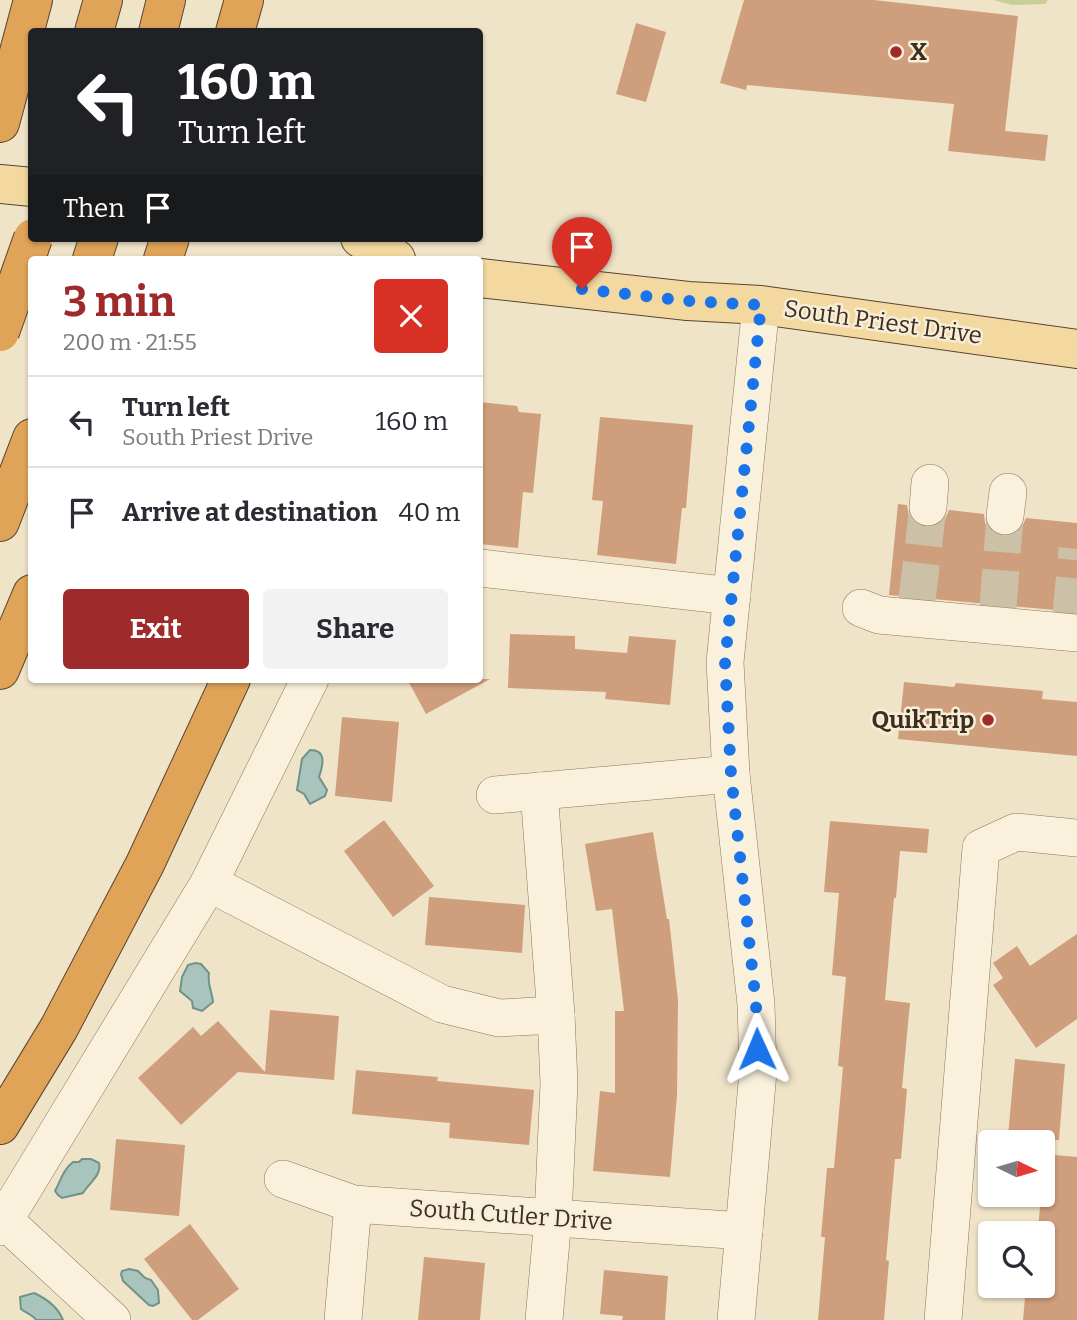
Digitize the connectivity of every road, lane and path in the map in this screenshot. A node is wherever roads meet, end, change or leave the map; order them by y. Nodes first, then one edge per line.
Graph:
1 (244, 0) edge
2 (32, 8) edge
3 (235, 28) edge
4 (0, 122) edge
5 (0, 184) edge
6 (28, 187) edge
7 (32, 242) edge
8 (367, 242) edge
9 (391, 256) edge
10 (0, 264) edge
11 (28, 267) edge
12 (483, 278) edge
13 (761, 305) junction
14 (0, 332) edge
15 (1077, 349) edge
16 (28, 447) edge
17 (0, 522) edge
18 (483, 568) edge
19 (732, 596) junction
20 (28, 604) edge
21 (861, 608) dead end
22 (1072, 627) edge
23 (0, 670) edge
24 (229, 683) edge
25 (308, 683) edge
26 (731, 774) junction
27 (539, 791) junction
28 (495, 795) dead end
29 (1077, 838) edge
30 (209, 883) junction
31 (556, 1014) junction
32 (0, 1125) edge
33 (283, 1179) dead end
34 (353, 1204) junction
35 (553, 1218) junction
36 (2, 1224) edge
37 (744, 1231) junction
38 (112, 1320) edge
39 (343, 1320) edge
40 (544, 1320) edge
41 (736, 1320) edge
42 (943, 1320) edge

1 - 3 highway
2 - 4 highway
5 - 6 main road
7 - 14 highway, bridge
8 - 9 main road
10 - 11 main road
12 - 13 main road, South Priest Drive
13 - 15 main road, South Priest Drive
13 - 19 street
16 - 17 highway
18 - 19 street
19 - 26 street
20 - 23 highway
21 - 22 street
24 - 32 highway
25 - 30 street
26 - 27 street
26 - 37 street
27 - 28 street
27 - 31 street
29 - 42 street
30 - 31 street
30 - 36 street
31 - 35 street
33 - 34 street, South Cutler Drive
34 - 35 street, South Cutler Drive
34 - 39 street
35 - 37 street, South Cutler Drive
35 - 40 street
36 - 38 street
37 - 41 street

